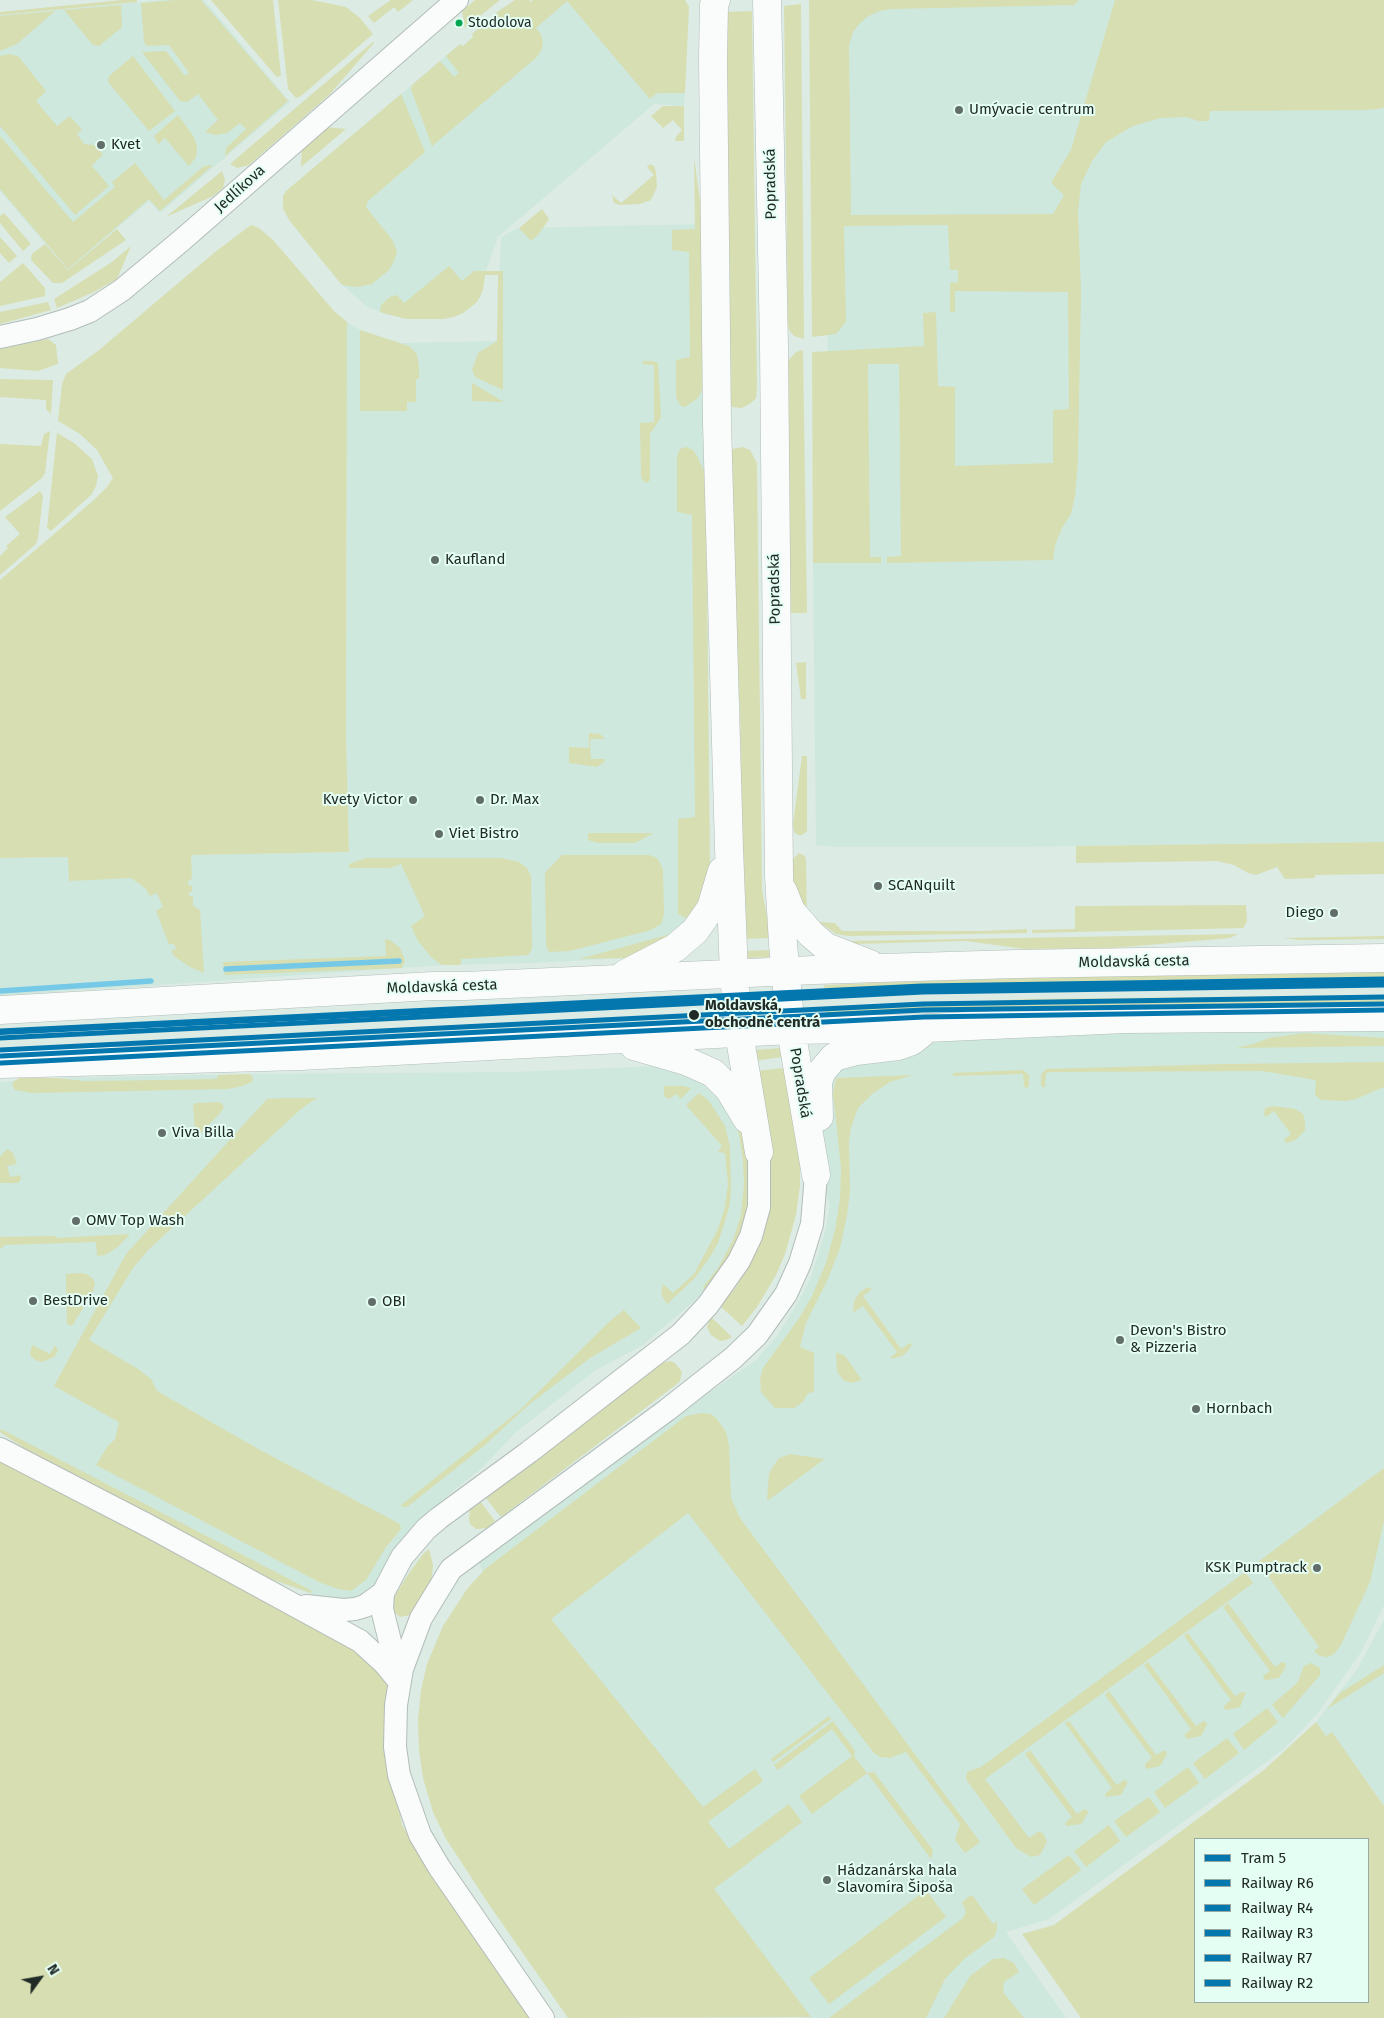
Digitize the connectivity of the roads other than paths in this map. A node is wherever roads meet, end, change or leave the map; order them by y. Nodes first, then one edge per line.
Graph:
1 (457, 0) edge
2 (716, 0) edge
3 (767, 0) edge
4 (0, 337) edge
5 (729, 848) junction
6 (778, 876) junction
7 (1384, 958) edge
8 (884, 968) junction
9 (786, 972) junction
10 (734, 974) junction
11 (615, 978) junction
12 (0, 1010) edge
13 (1384, 1017) edge
14 (927, 1028) junction
15 (791, 1030) junction
16 (739, 1033) junction
17 (608, 1040) junction
18 (0, 1064) edge
19 (759, 1152) junction
20 (816, 1176) junction
21 (0, 1449) edge
22 (383, 1593) junction
23 (295, 1605) junction
24 (421, 1618) junction
25 (360, 1641) junction
26 (390, 1641) junction
27 (400, 1682) junction
28 (543, 2018) edge

1 - 4 street, Jedlíkova
2 - 5 street
3 - 6 street, Popradská
5 - 10 street
5 - 11 street
6 - 8 street, Moldavská cesta
6 - 9 street, Popradská
7 - 8 street, Moldavská cesta
8 - 9 street, Moldavská cesta
9 - 10 street, Moldavská cesta
9 - 15 street, Popradská
10 - 11 street, Moldavská cesta
10 - 16 street
11 - 12 street, Moldavská cesta
13 - 14 street
14 - 15 street
14 - 20 street
15 - 16 street
15 - 20 street, Popradská
16 - 17 street
16 - 19 street
17 - 18 street
17 - 19 street
19 - 22 street
20 - 24 street
21 - 23 street
22 - 23 street
22 - 26 street
23 - 25 street
24 - 26 street
24 - 27 street
25 - 26 street
25 - 27 street
26 - 27 street
27 - 28 street

